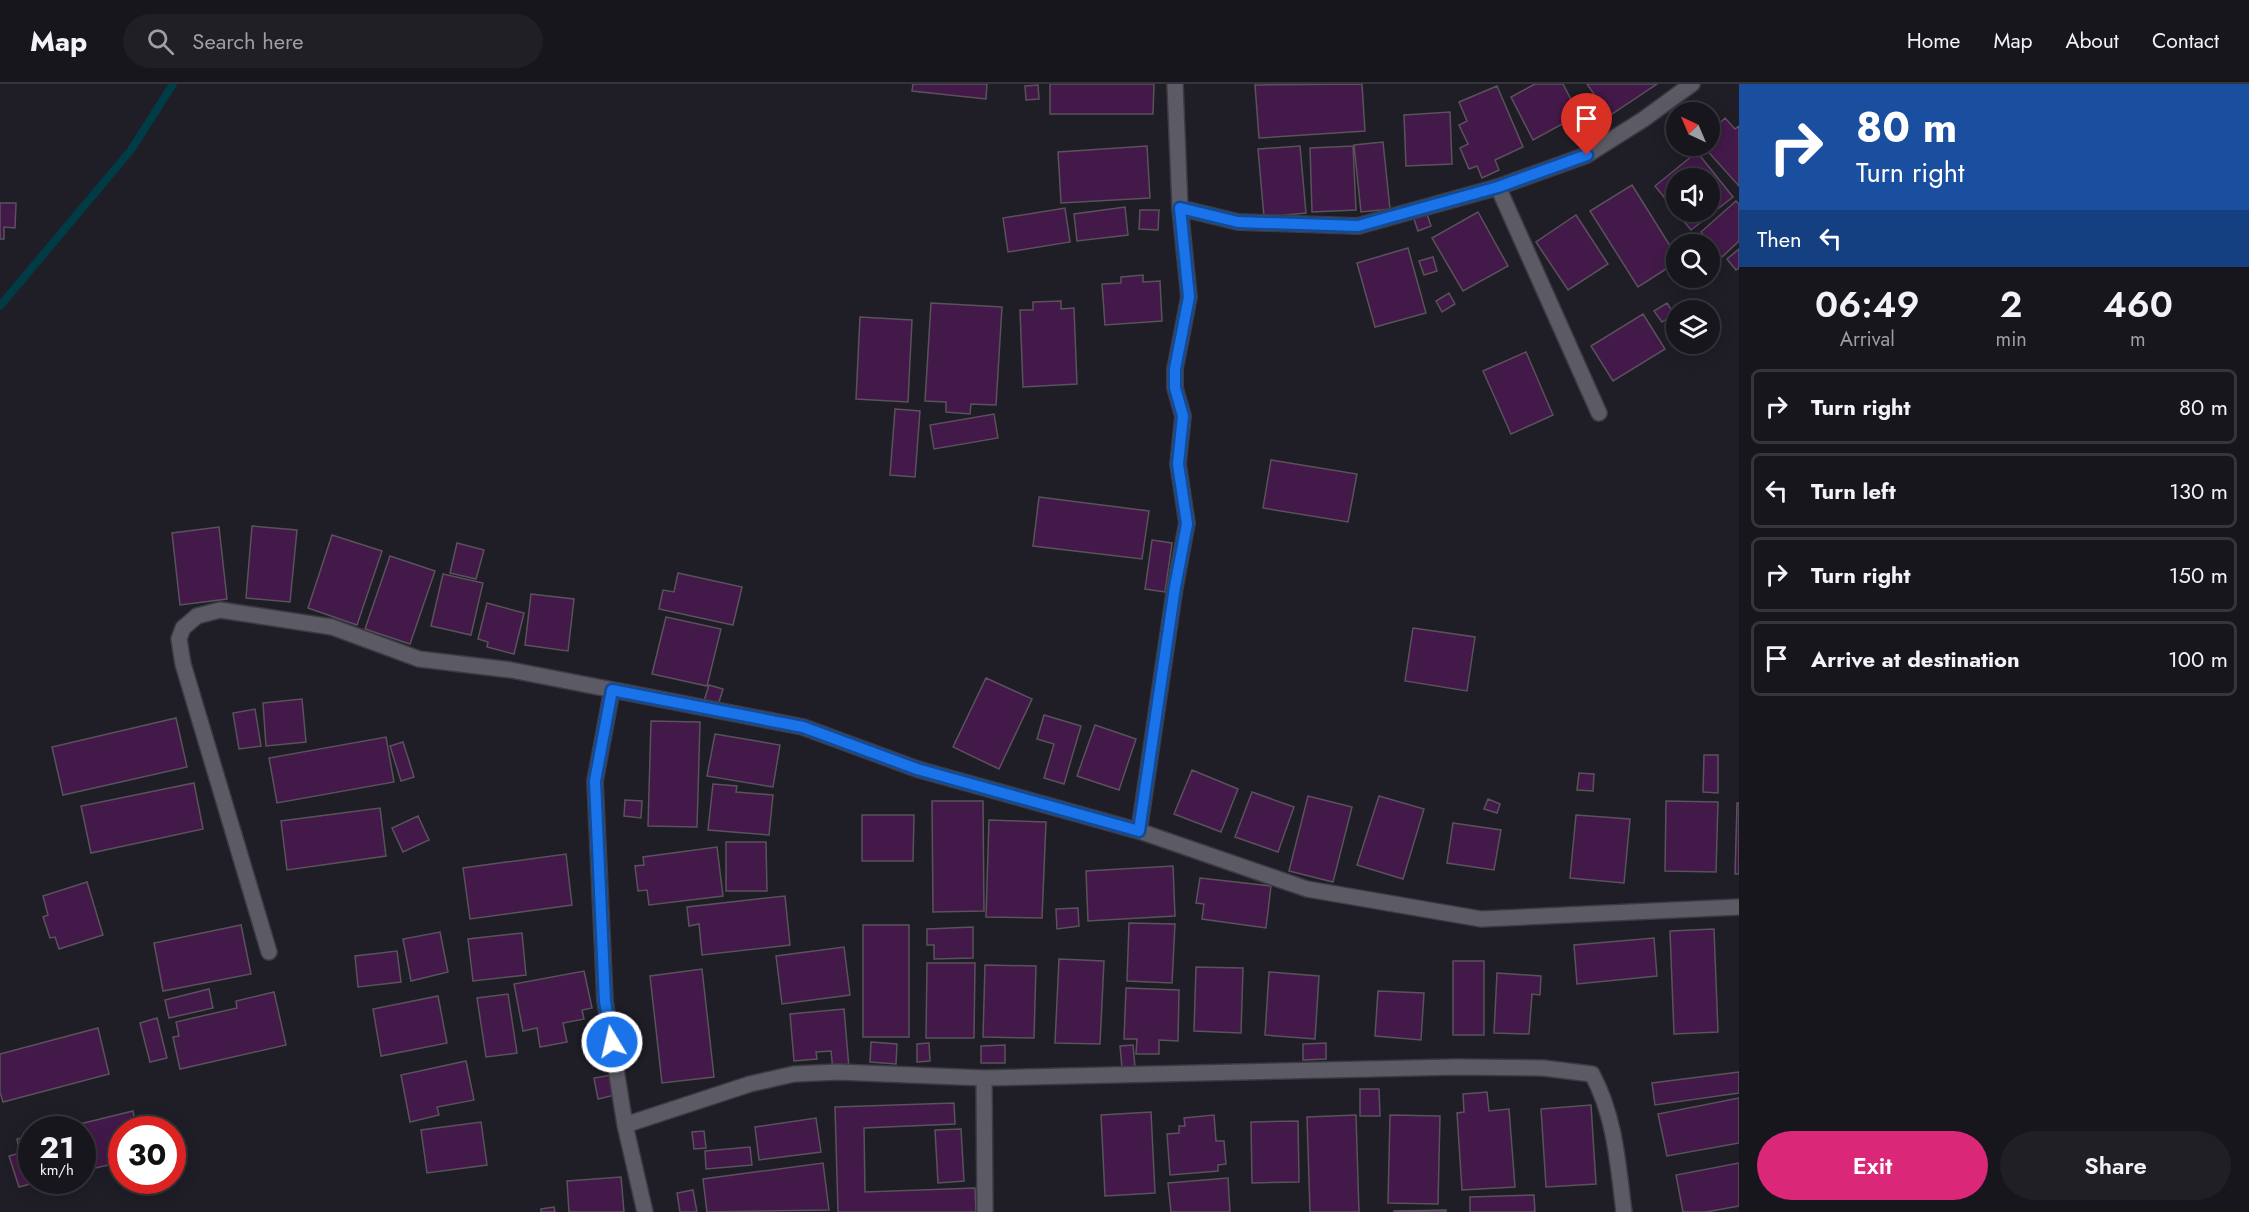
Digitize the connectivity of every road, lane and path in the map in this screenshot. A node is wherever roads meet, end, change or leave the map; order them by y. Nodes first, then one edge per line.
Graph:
1 (1175, 84) edge
2 (1692, 84) edge
3 (1498, 187) junction
4 (1180, 208) junction
5 (1599, 414) dead end
6 (612, 690) junction
7 (1139, 831) junction
8 (1739, 907) edge
9 (269, 952) dead end
10 (984, 1078) junction
11 (625, 1125) junction
12 (645, 1212) edge
13 (985, 1212) edge
14 (1624, 1212) edge

1 - 4 street
2 - 3 street
3 - 4 street
3 - 5 street
4 - 7 street
6 - 7 street
6 - 9 street
6 - 11 street
7 - 8 street
10 - 11 street
10 - 13 street
10 - 14 street
11 - 12 street

